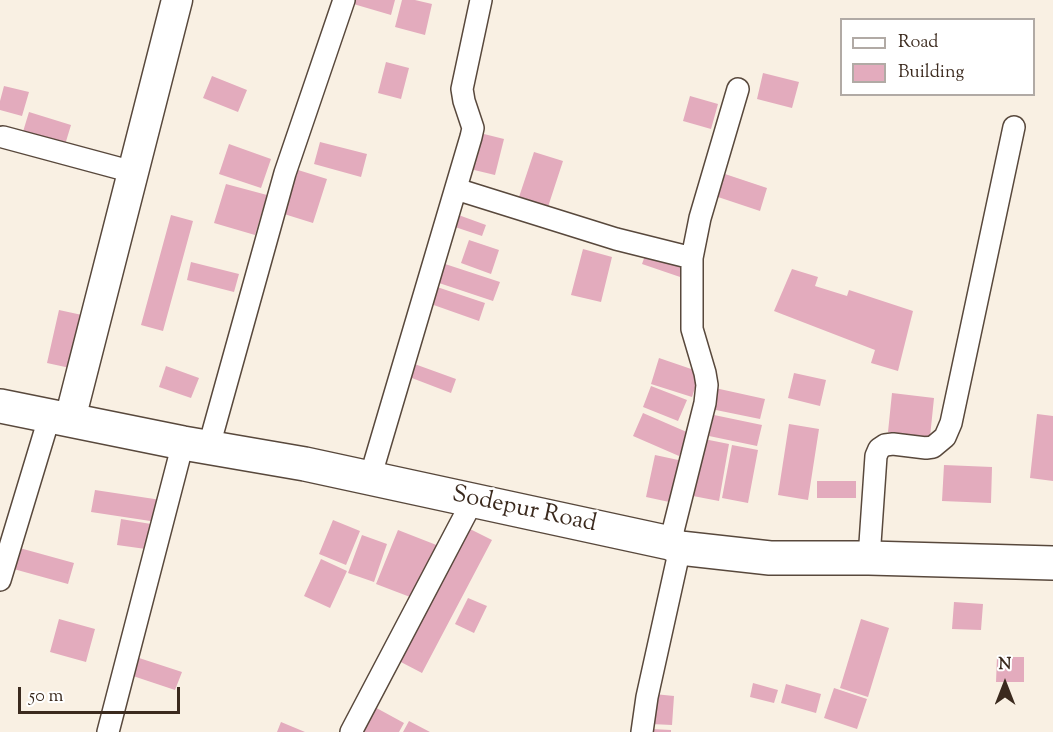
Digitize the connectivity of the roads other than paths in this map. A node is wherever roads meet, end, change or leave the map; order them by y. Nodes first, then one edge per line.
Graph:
1 (177, 0) edge
2 (344, 0) edge
3 (481, 0) edge
4 (738, 89) dead end
5 (1014, 126) dead end
6 (1, 140) edge
7 (133, 172) junction
8 (456, 189) junction
9 (692, 258) junction
10 (0, 406) edge
11 (60, 417) junction
12 (196, 445) junction
13 (370, 478) junction
14 (473, 500) junction
15 (675, 545) junction
16 (869, 558) junction
17 (1053, 563) edge
18 (0, 580) edge
19 (108, 732) edge
20 (351, 732) edge
21 (642, 732) edge

1 - 7 street
2 - 12 street
3 - 8 street
4 - 9 street
5 - 16 street
6 - 7 street
7 - 11 street
8 - 9 street
8 - 13 street
9 - 15 street
10 - 11 main road, Sodepur Road
11 - 12 main road, Sodepur Road
11 - 18 street
12 - 13 main road, Sodepur Road
12 - 19 street
13 - 14 main road, Sodepur Road
14 - 15 main road, Sodepur Road
14 - 20 street
15 - 16 main road, Sodepur Road
15 - 21 street
16 - 17 main road, Sodepur Road

